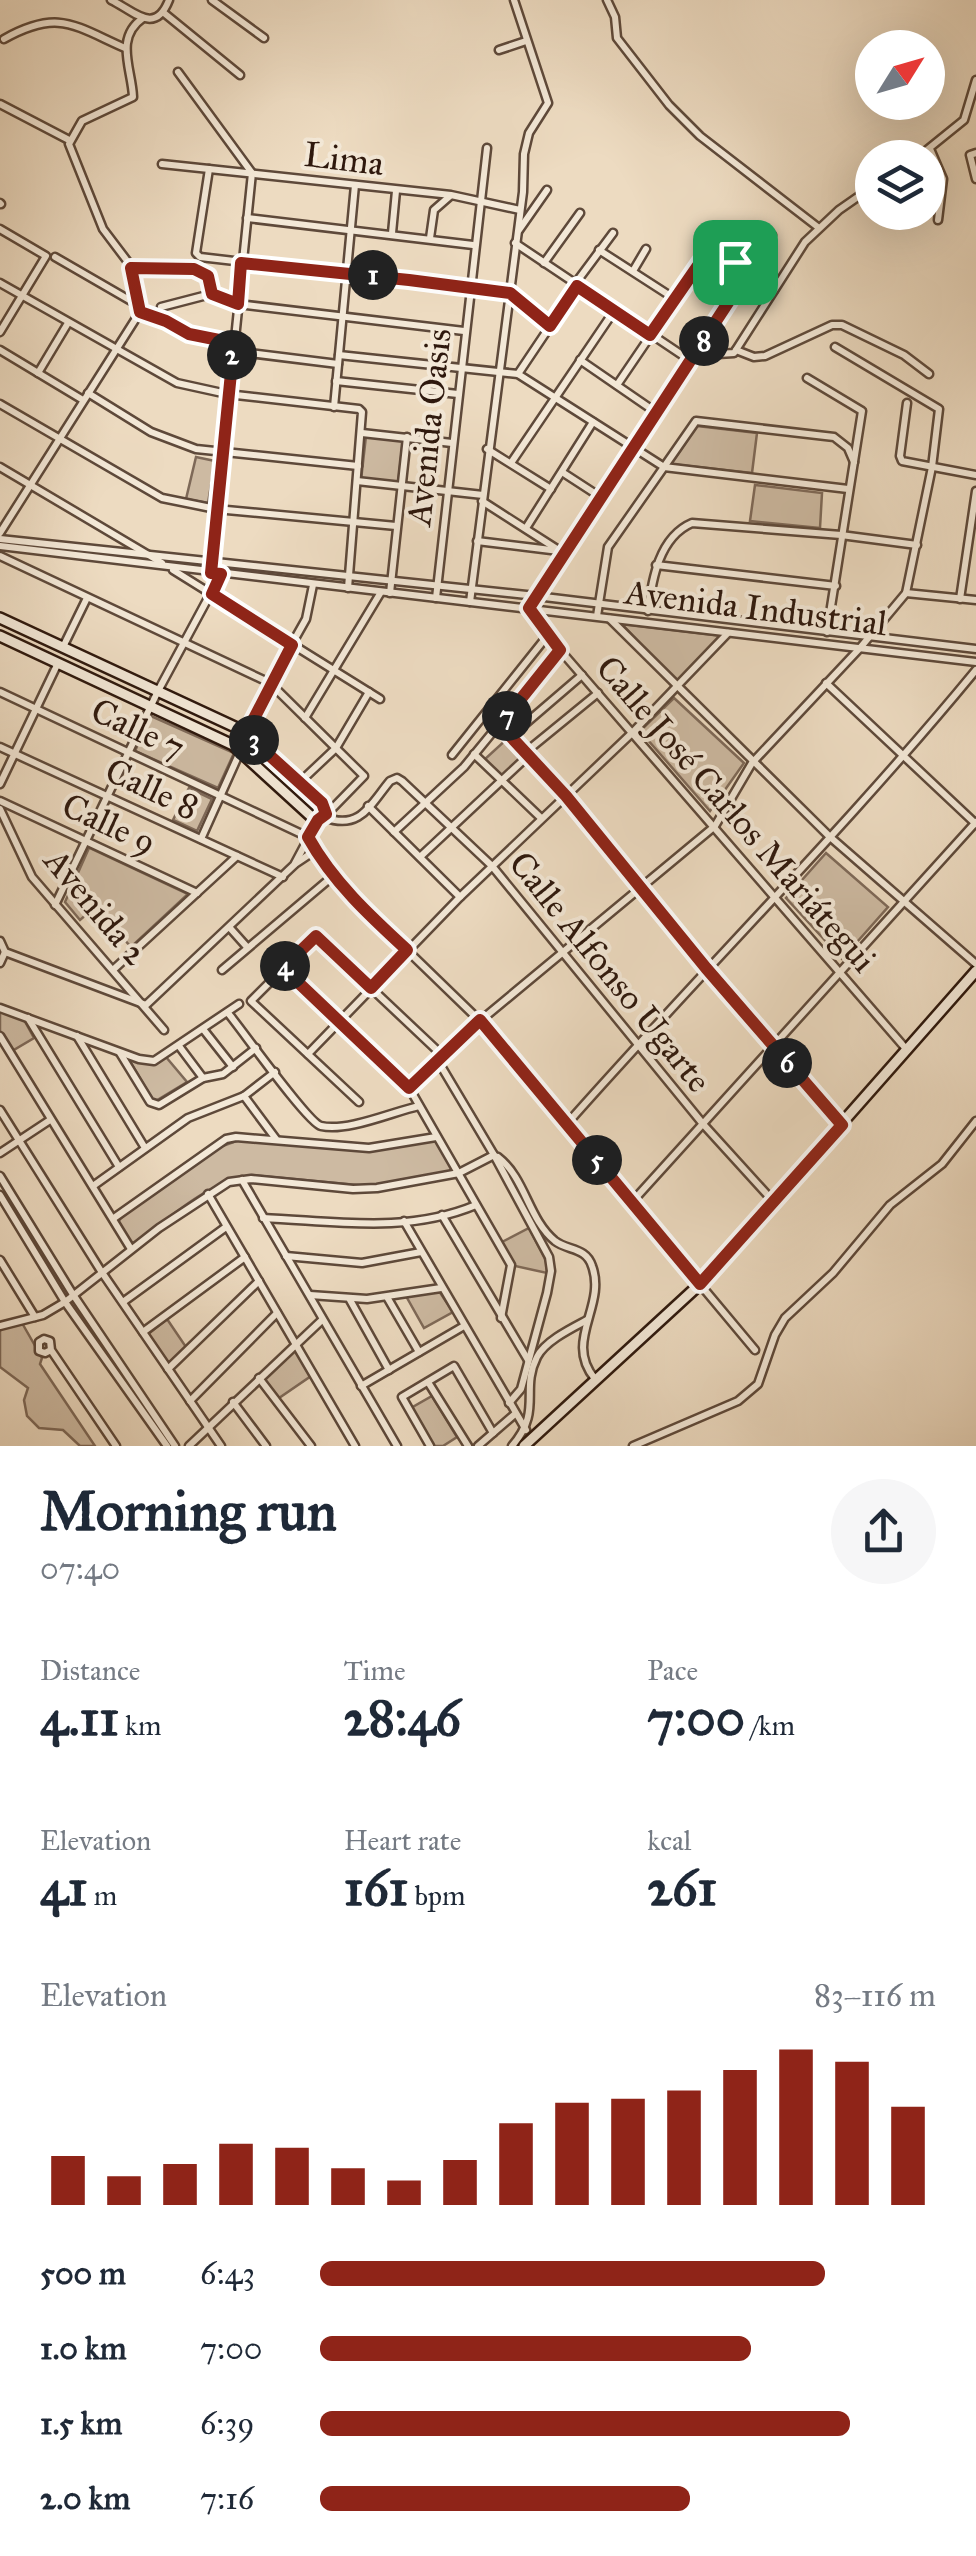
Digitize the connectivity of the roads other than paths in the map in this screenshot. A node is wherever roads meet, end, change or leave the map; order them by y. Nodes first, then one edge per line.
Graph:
1 (111, 0) edge
2 (169, 0) edge
3 (212, 0) edge
4 (514, 0) edge
5 (607, 0) edge
6 (122, 2) edge
7 (164, 14) junction
8 (143, 18) junction
9 (264, 38) dead end
10 (4, 40) dead end
11 (526, 41) junction
12 (125, 48) junction
13 (499, 50) dead end
14 (178, 72) dead end
15 (240, 75) dead end
16 (976, 80) edge
17 (0, 104) edge
18 (976, 118) edge
19 (964, 120) junction
20 (69, 140) junction
21 (941, 140) edge
22 (486, 148) dead end
23 (976, 153) edge
24 (162, 164) dead end
25 (209, 168) junction
26 (252, 173) junction
27 (976, 179) edge
28 (355, 185) junction
29 (547, 190) dead end
30 (396, 191) junction
31 (451, 195) junction
32 (855, 198) edge
33 (478, 202) junction
34 (520, 210) junction
35 (580, 213) dead end
36 (247, 218) junction
37 (351, 228) junction
38 (819, 228) junction
39 (0, 229) edge
40 (392, 233) junction
41 (613, 233) dead end
42 (772, 235) dead end
43 (430, 238) junction
44 (516, 238) junction
45 (474, 245) junction
46 (646, 249) dead end
47 (600, 250) junction
48 (55, 258) dead end
49 (241, 263) junction
50 (544, 263) junction
51 (131, 268) junction
52 (633, 270) junction
53 (346, 272) junction
54 (748, 272) junction
55 (0, 283) edge
56 (576, 285) junction
57 (469, 286) junction
58 (774, 290) junction
59 (510, 293) junction
60 (212, 294) junction
61 (21, 296) junction
62 (675, 299) junction
63 (238, 304) junction
64 (161, 307) dead end
65 (139, 309) junction
66 (614, 311) junction
67 (342, 317) junction
68 (68, 323) junction
69 (550, 326) junction
70 (464, 331) junction
71 (0, 332) edge
72 (650, 335) junction
73 (700, 346) junction
74 (233, 347) junction
75 (835, 347) dead end
76 (0, 350) edge
77 (736, 350) junction
78 (114, 351) junction
79 (338, 355) junction
80 (580, 360) junction
81 (691, 361) junction
82 (338, 364) junction
83 (460, 368) junction
84 (499, 372) junction
85 (38, 373) junction
86 (518, 374) junction
87 (929, 374) dead end
88 (807, 378) dead end
89 (336, 381) junction
90 (617, 384) junction
91 (227, 394) junction
92 (458, 394) junction
93 (86, 396) junction
94 (556, 397) junction
95 (907, 403) dead end
96 (0, 404) edge
97 (334, 408) junction
98 (862, 410) junction
99 (658, 412) junction
100 (872, 417) dead end
101 (593, 422) junction
102 (362, 433) junction
103 (58, 438) junction
104 (408, 438) junction
105 (452, 443) junction
106 (488, 448) junction
107 (634, 448) junction
108 (221, 452) junction
109 (854, 462) junction
110 (511, 463) junction
111 (0, 466) edge
112 (358, 466) junction
113 (664, 467) junction
114 (932, 467) junction
115 (562, 472) junction
116 (976, 475) edge
117 (357, 482) junction
118 (29, 484) junction
119 (402, 486) junction
120 (551, 489) junction
121 (848, 489) junction
122 (448, 490) junction
123 (976, 491) edge
124 (483, 498) junction
125 (602, 498) junction
126 (216, 509) junction
127 (353, 522) junction
128 (2, 523) edge
129 (396, 526) junction
130 (526, 528) junction
131 (841, 535) junction
132 (0, 536) edge
133 (477, 542) junction
134 (0, 546) edge
135 (917, 546) junction
136 (68, 549) junction
137 (972, 551) edge
138 (142, 552) junction
139 (563, 552) junction
140 (0, 556) edge
141 (212, 563) junction
142 (656, 565) junction
143 (167, 566) junction
144 (211, 573) junction
145 (221, 574) junction
146 (349, 577) junction
147 (391, 582) junction
148 (312, 584) junction
149 (437, 586) junction
150 (836, 586) junction
151 (348, 588) junction
152 (471, 590) junction
153 (385, 592) junction
154 (906, 593) junction
155 (212, 594) junction
156 (536, 596) junction
157 (87, 598) junction
158 (436, 598) junction
159 (960, 598) junction
160 (976, 600) edge
161 (470, 602) junction
162 (600, 605) junction
163 (529, 608) junction
164 (648, 611) junction
165 (597, 616) junction
166 (0, 618) edge
167 (609, 618) junction
168 (729, 632) junction
169 (827, 632) junction
170 (548, 635) junction
171 (0, 636) edge
172 (870, 636) junction
173 (184, 642) junction
174 (292, 645) junction
175 (64, 647) junction
176 (860, 648) junction
177 (560, 650) junction
178 (976, 650) edge
179 (976, 662) edge
180 (58, 664) junction
181 (976, 670) edge
182 (334, 671) junction
183 (582, 675) junction
184 (968, 679) junction
185 (270, 683) junction
186 (826, 683) junction
187 (976, 686) edge
188 (677, 688) junction
189 (158, 691) junction
190 (0, 692) edge
191 (369, 692) junction
192 (598, 693) junction
193 (380, 698) dead end
194 (152, 707) junction
195 (36, 710) junction
196 (306, 718) junction
197 (500, 725) junction
198 (632, 733) junction
199 (246, 734) junction
200 (511, 736) junction
201 (0, 747) edge
202 (336, 748) junction
203 (240, 750) junction
204 (528, 752) junction
205 (129, 753) junction
206 (16, 754) junction
207 (474, 754) junction
208 (452, 755) dead end
209 (904, 755) junction
210 (752, 763) junction
211 (502, 779) junction
212 (300, 782) junction
213 (0, 784) edge
214 (220, 796) junction
215 (566, 796) junction
216 (110, 797) junction
217 (0, 801) edge
218 (424, 802) junction
219 (368, 806) junction
220 (0, 809) edge
221 (323, 817) junction
222 (541, 818) junction
223 (976, 823) edge
224 (716, 826) junction
225 (451, 827) junction
226 (394, 832) junction
227 (829, 836) junction
228 (308, 837) junction
229 (201, 839) junction
230 (87, 842) junction
231 (316, 850) junction
232 (237, 856) junction
233 (420, 857) junction
234 (294, 865) junction
235 (492, 866) junction
236 (333, 876) junction
237 (283, 877) junction
238 (640, 887) junction
239 (197, 894) junction
240 (773, 896) junction
241 (460, 897) junction
242 (904, 902) junction
243 (55, 905) junction
244 (230, 928) junction
245 (0, 941) edge
246 (248, 947) junction
247 (407, 950) junction
248 (5, 952) junction
249 (562, 952) junction
250 (0, 963) edge
251 (283, 968) junction
252 (706, 968) junction
253 (976, 968) edge
254 (114, 969) junction
255 (222, 970) dead end
256 (841, 973) junction
257 (371, 988) junction
258 (239, 1004) dead end
259 (146, 1006) junction
260 (0, 1008) edge
261 (228, 1013) junction
262 (27, 1018) junction
263 (480, 1020) junction
264 (340, 1022) junction
265 (203, 1028) junction
266 (164, 1030) dead end
267 (76, 1035) junction
268 (0, 1036) edge
269 (637, 1045) junction
270 (179, 1046) junction
271 (773, 1047) junction
272 (256, 1048) junction
273 (907, 1050) junction
274 (120, 1052) junction
275 (308, 1054) junction
276 (442, 1055) junction
277 (440, 1066) dead end
278 (233, 1067) junction
279 (275, 1072) junction
280 (203, 1078) junction
281 (410, 1090) junction
282 (244, 1096) junction
283 (419, 1106) junction
284 (0, 1110) edge
285 (373, 1119) junction
286 (50, 1120) junction
287 (976, 1121) edge
288 (703, 1124) junction
289 (566, 1125) junction
290 (842, 1125) junction
291 (319, 1126) junction
292 (436, 1137) junction
293 (18, 1140) junction
294 (276, 1140) junction
295 (320, 1144) junction
296 (145, 1148) junction
297 (0, 1153) edge
298 (494, 1154) junction
299 (119, 1167) junction
300 (458, 1174) junction
301 (0, 1176) edge
302 (242, 1180) junction
303 (93, 1186) junction
304 (208, 1194) junction
305 (0, 1195) edge
306 (632, 1202) junction
307 (774, 1202) junction
308 (476, 1205) junction
309 (442, 1215) junction
310 (114, 1218) junction
311 (262, 1218) junction
312 (404, 1221) junction
313 (226, 1227) junction
314 (132, 1248) junction
315 (421, 1252) junction
316 (284, 1256) junction
317 (245, 1257) junction
318 (0, 1260) edge
319 (101, 1271) junction
320 (259, 1281) junction
321 (700, 1284) junction
322 (441, 1288) junction
323 (72, 1294) junction
324 (309, 1295) junction
325 (387, 1297) junction
326 (350, 1298) junction
327 (65, 1302) junction
328 (123, 1302) junction
329 (505, 1303) junction
330 (492, 1304) junction
331 (277, 1313) junction
332 (35, 1317) junction
333 (501, 1318) junction
334 (322, 1320) junction
335 (588, 1320) junction
336 (0, 1326) edge
337 (464, 1326) junction
338 (144, 1332) junction
339 (295, 1343) junction
340 (51, 1350) dead end
341 (756, 1350) dead end
342 (419, 1352) junction
343 (528, 1360) junction
344 (168, 1369) junction
345 (390, 1370) junction
346 (259, 1378) junction
347 (596, 1379) junction
348 (428, 1382) junction
349 (362, 1386) junction
350 (190, 1401) junction
351 (233, 1402) junction
352 (510, 1403) junction
353 (515, 1414) junction
354 (208, 1427) junction
355 (526, 1430) junction
356 (493, 1433) junction
357 (116, 1446) edge
358 (166, 1446) edge
359 (175, 1446) edge
360 (189, 1446) edge
361 (222, 1446) edge
362 (266, 1446) edge
363 (311, 1446) edge
364 (355, 1446) edge
365 (397, 1446) edge
366 (430, 1446) edge
367 (468, 1446) edge
368 (478, 1446) edge
369 (512, 1446) edge
370 (524, 1446) edge
371 (634, 1446) edge

1 - 6 street
2 - 7 street
3 - 9 street
4 - 11 street
5 - 38 street
6 - 8 street
7 - 8 street
7 - 15 street
8 - 12 street
10 - 12 street
11 - 13 street
11 - 34 street
12 - 20 street
14 - 26 street
16 - 19 street
17 - 20 street
18 - 19 street
19 - 21 street
20 - 51 street
22 - 33 street, Avenida Oasis
23 - 27 street
24 - 25 street, Lima
25 - 26 street, Lima
25 - 49 street
26 - 28 street, Lima
26 - 36 street
28 - 30 street, Lima
28 - 37 street
29 - 44 street
30 - 31 street, Lima
30 - 40 street
31 - 33 street, Lima
31 - 43 street
32 - 38 street
33 - 34 street, Lima
33 - 45 street, Avenida Oasis
34 - 44 street
35 - 50 street
36 - 37 street
36 - 49 street
37 - 40 street
37 - 53 street
38 - 58 street
39 - 61 street
40 - 43 street
41 - 47 street
42 - 54 street
43 - 45 street
44 - 50 street
44 - 59 street
45 - 57 street, Avenida Oasis
46 - 52 street
47 - 52 street
47 - 56 street
48 - 65 street
49 - 53 street
49 - 63 street
50 - 56 street
51 - 60 street
51 - 65 street
52 - 62 street
53 - 57 street
53 - 67 street
54 - 58 street
54 - 62 street
54 - 73 street
55 - 61 street
56 - 66 street
56 - 69 street
57 - 59 street
57 - 70 street, Avenida Oasis
58 - 77 street
59 - 69 street
59 - 84 street
60 - 63 street
60 - 64 street
61 - 68 street
61 - 71 street
62 - 72 street
63 - 67 street
63 - 74 street
65 - 74 street
65 - 78 street
66 - 72 street
66 - 80 street
67 - 70 street
67 - 79 street
68 - 78 street
68 - 85 street
69 - 86 street
70 - 83 street, Avenida Oasis
72 - 81 street
72 - 90 street
73 - 77 street
73 - 81 street
74 - 82 street
74 - 91 street
75 - 114 street
76 - 85 street
77 - 87 street
78 - 91 street
78 - 93 street
79 - 82 street
79 - 83 street
80 - 90 street
80 - 94 street
81 - 99 street
82 - 89 street
83 - 84 street
83 - 92 street, Avenida Oasis
84 - 86 street
84 - 106 street
85 - 93 street
86 - 94 street
88 - 98 street
89 - 92 street
89 - 97 street
90 - 99 street
91 - 97 street
91 - 108 street
92 - 105 street, Avenida Oasis
93 - 103 street
93 - 108 street
94 - 101 street
94 - 110 street
95 - 114 street
96 - 103 street
97 - 102 street
98 - 100 street
98 - 109 street
99 - 107 street
101 - 107 street
101 - 115 street
102 - 104 street
102 - 112 street
103 - 118 street
103 - 126 street
104 - 105 street
104 - 119 street
105 - 122 street, Avenida Oasis
106 - 110 street
106 - 124 street
107 - 113 street
107 - 125 street
108 - 112 street
108 - 126 street
109 - 113 street
109 - 121 street
110 - 120 street
111 - 118 street
112 - 117 street
113 - 121 street
113 - 162 street
114 - 116 street
114 - 135 street
115 - 120 street
115 - 125 street
117 - 119 street
117 - 127 street
118 - 128 street
118 - 138 street
119 - 122 street
119 - 129 street
120 - 130 street
121 - 131 street
122 - 124 street
122 - 149 street, Avenida Oasis
123 - 137 street
124 - 130 street
124 - 133 street
125 - 139 street
126 - 127 street
126 - 141 street
127 - 129 street
127 - 146 street
128 - 132 street
129 - 147 street
130 - 139 street
131 - 135 street
131 - 142 street
131 - 150 street
132 - 136 street
133 - 139 street
133 - 152 street
134 - 136 street
135 - 154 street
136 - 138 street
136 - 143 street, Avenida Industrial
137 - 159 street
138 - 141 street
138 - 143 street
139 - 156 street
140 - 157 street
141 - 144 street
141 - 146 street
142 - 150 street
142 - 164 street
143 - 144 street, Avenida Industrial
143 - 155 street
144 - 145 street, Avenida Industrial
145 - 148 street, Avenida Industrial
145 - 155 street
146 - 147 street
146 - 151 street
147 - 149 street
147 - 153 street
148 - 151 street, Avenida Industrial
148 - 174 street
149 - 152 street
149 - 158 street, Avenida Oasis
150 - 169 street
151 - 153 street, Avenida Industrial
152 - 156 street
152 - 161 street
153 - 158 street, Avenida Industrial
153 - 182 street
154 - 159 street
154 - 172 street
155 - 173 street
155 - 174 street
156 - 162 street
156 - 163 street
157 - 173 street
157 - 175 street
158 - 161 street, Avenida Industrial
159 - 160 street
161 - 163 street, Avenida Industrial
162 - 164 street
162 - 165 street
163 - 165 street, Avenida Industrial
163 - 170 street, Calle José Carlos Mariátegui
164 - 169 street
165 - 167 street, Avenida Industrial
166 - 175 street
167 - 168 street, Avenida Industrial
167 - 188 street
168 - 176 street, Avenida Industrial
168 - 188 street
169 - 172 street
170 - 177 street, Calle José Carlos Mariátegui
170 - 208 street
171 - 180 street
172 - 176 street
172 - 178 street
173 - 185 street
173 - 189 street
174 - 182 street
174 - 185 street
175 - 189 street
176 - 179 street, Avenida Industrial
176 - 186 street
177 - 183 street, Calle José Carlos Mariátegui
177 - 197 street
180 - 194 street
180 - 195 street
181 - 184 street
182 - 191 street
182 - 196 street
183 - 192 street, Calle José Carlos Mariátegui
183 - 200 street
184 - 187 street
184 - 209 street
185 - 196 street
185 - 199 street
186 - 209 street
186 - 210 street
188 - 198 street
188 - 210 street
189 - 194 street
189 - 199 street
190 - 195 street, Calle 7
191 - 193 street
191 - 202 street
192 - 198 street, Calle José Carlos Mariátegui
192 - 204 street
194 - 203 street
194 - 205 street
195 - 205 street, Calle 7
195 - 206 street
196 - 202 street
197 - 200 street
197 - 207 street
198 - 215 street
198 - 224 street, Calle José Carlos Mariátegui
199 - 212 street
200 - 204 street
201 - 206 street, Calle 8
202 - 212 street
202 - 221 street
203 - 214 street
203 - 221 street
204 - 211 street
204 - 215 street
205 - 214 street, Calle 7
205 - 216 street
206 - 213 street
206 - 216 street, Calle 8
207 - 211 street
207 - 218 street
209 - 223 street
209 - 227 street
210 - 224 street
210 - 227 street
211 - 222 street
211 - 225 street
212 - 221 street
214 - 228 street, Calle 7
214 - 229 street
215 - 222 street
215 - 238 street
216 - 229 street, Calle 8
216 - 230 street
217 - 230 street, Calle 9
218 - 219 street, Calle Alfonso Ugarte
218 - 225 street, Calle Alfonso Ugarte
218 - 226 street
219 - 221 street
219 - 226 street
220 - 243 street, Avenida 2
221 - 228 street
222 - 235 street
223 - 242 street
224 - 238 street
224 - 240 street, Calle José Carlos Mariátegui
225 - 233 street
225 - 235 street, Calle Alfonso Ugarte
226 - 233 street
227 - 240 street
227 - 242 street
228 - 231 street
228 - 234 street
229 - 232 street, Calle 8
230 - 239 street, Calle 9
230 - 243 street
231 - 234 street
231 - 236 street
232 - 237 street, Calle 8
232 - 239 street
233 - 241 street
234 - 237 street
235 - 241 street
235 - 249 street, Calle Alfonso Ugarte
236 - 246 street
236 - 247 street
237 - 244 street
238 - 249 street
238 - 252 street
239 - 254 street
240 - 252 street
240 - 256 street, Calle José Carlos Mariátegui
241 - 247 street
242 - 253 street
242 - 256 street
243 - 254 street, Avenida 2
244 - 246 street
244 - 259 street
245 - 248 street
246 - 255 street
247 - 257 street
247 - 263 street
248 - 250 street
248 - 259 street
249 - 263 street
249 - 269 street, Calle Alfonso Ugarte
251 - 257 street
251 - 264 street
251 - 275 street
252 - 269 street
252 - 271 street
253 - 273 street
254 - 259 street, Avenida 2
256 - 271 street
256 - 273 street, Calle José Carlos Mariátegui
257 - 264 street
257 - 276 street
258 - 261 street
259 - 266 street, Avenida 2
260 - 262 street
261 - 265 street
261 - 272 street
262 - 267 street
262 - 299 street
263 - 276 street
263 - 289 street
264 - 275 street
264 - 281 street
265 - 270 street
265 - 278 street
267 - 274 street
267 - 296 street
268 - 286 street
269 - 288 street, Calle Alfonso Ugarte
269 - 289 street
270 - 274 street
270 - 280 street
271 - 288 street
271 - 290 street
272 - 278 street
272 - 279 street
273 - 290 street
274 - 280 street
275 - 285 street
276 - 281 street
277 - 298 street
278 - 280 street
279 - 282 street
279 - 291 street
281 - 283 street
282 - 294 street
282 - 296 street
283 - 285 street
283 - 292 street
284 - 293 street
285 - 291 street
286 - 293 street
286 - 303 street
287 - 371 street
288 - 306 street
288 - 307 street, Calle Alfonso Ugarte
289 - 306 street
290 - 307 street
291 - 295 street
292 - 295 street
292 - 300 street
293 - 297 street
293 - 319 street
294 - 295 street
294 - 310 street
296 - 299 street
298 - 300 street
298 - 335 street
298 - 343 street
299 - 303 street
300 - 302 street
300 - 308 street
301 - 323 street
302 - 304 street
302 - 311 street
303 - 310 street
304 - 313 street
304 - 314 street
305 - 327 street
306 - 321 street
307 - 321 street
308 - 309 street
308 - 329 street
309 - 312 street
309 - 330 street
310 - 314 street
311 - 312 street
311 - 316 street
312 - 315 street
313 - 317 street
313 - 328 street
314 - 319 street
315 - 316 street
315 - 322 street
316 - 324 street
317 - 320 street
317 - 338 street
318 - 332 street
319 - 323 street
319 - 328 street
320 - 331 street
320 - 344 street
321 - 341 street
321 - 347 street
322 - 325 street
322 - 337 street
323 - 327 street
323 - 359 street
324 - 326 street
324 - 334 street
325 - 326 street
325 - 342 street
326 - 345 street
327 - 332 street
327 - 358 street
328 - 338 street
329 - 330 street
329 - 333 street
330 - 333 street
331 - 339 street
331 - 350 street
332 - 336 street
333 - 343 street
334 - 339 street
334 - 349 street
335 - 347 street
335 - 355 street
337 - 342 street
337 - 352 street
338 - 344 street
339 - 346 street
339 - 364 street
340 - 357 street
342 - 345 street
343 - 352 street
344 - 350 street
345 - 349 street
346 - 351 street
346 - 363 street
347 - 370 street
348 - 356 street
348 - 366 street
348 - 367 street
349 - 365 street
350 - 354 street
351 - 354 street
351 - 362 street
352 - 353 street
353 - 355 street
353 - 356 street
354 - 360 street
354 - 361 street
355 - 369 street
356 - 368 street

